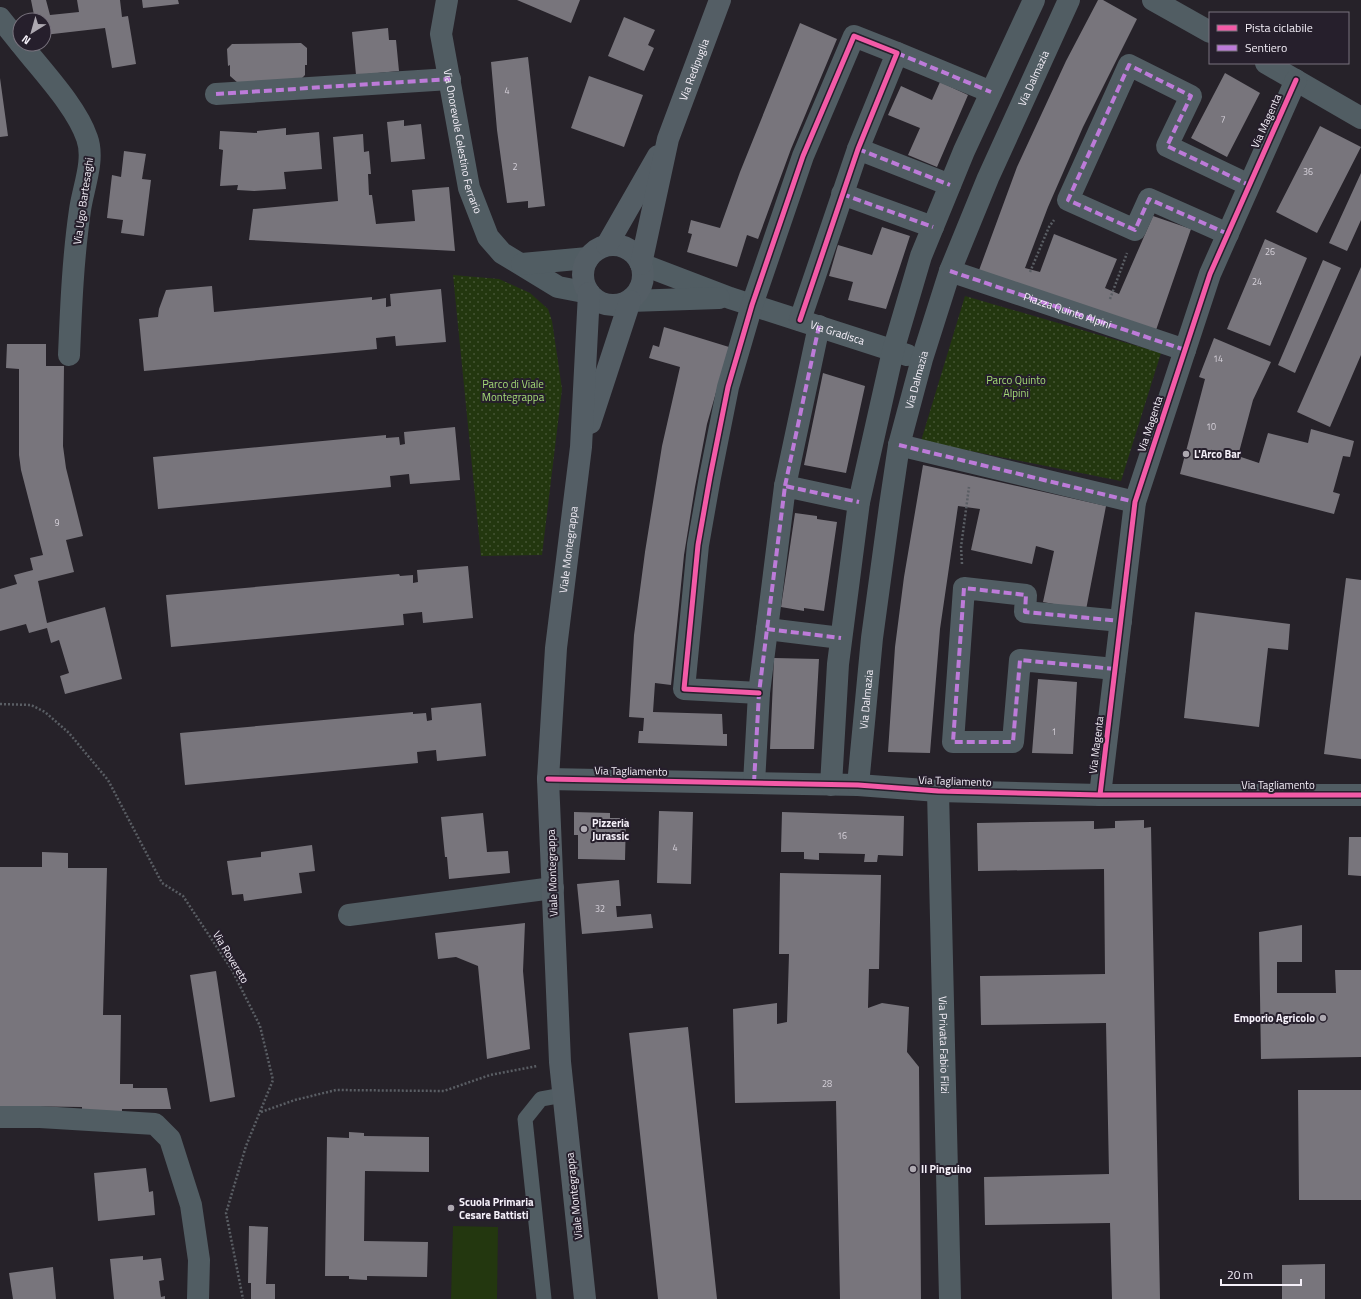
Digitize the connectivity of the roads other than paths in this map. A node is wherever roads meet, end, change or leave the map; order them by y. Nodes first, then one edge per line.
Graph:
1 (447, 0) edge
2 (720, 0) edge
3 (1034, 0) edge
4 (1069, 0) edge
5 (1153, 0) edge
6 (0, 18) edge
7 (1209, 31) edge
8 (12, 34) edge
9 (26, 52) edge
10 (897, 53) junction
11 (1268, 64) edge
12 (450, 79) junction
13 (1296, 80) junction
14 (991, 92) junction
15 (216, 94) dead end
16 (1361, 118) edge
17 (668, 139) junction
18 (858, 149) junction
19 (950, 185) junction
20 (1249, 185) junction
21 (842, 194) junction
22 (933, 227) junction
23 (1228, 234) junction
24 (607, 245) junction
25 (588, 258) junction
26 (522, 264) junction
27 (641, 264) junction
28 (950, 271) junction
29 (588, 293) junction
30 (730, 298) junction
31 (630, 301) junction
32 (752, 305) junction
33 (810, 323) junction
34 (1185, 350) junction
35 (893, 351) junction
36 (69, 355) dead end
37 (922, 360) junction
38 (899, 445) junction
39 (582, 447) junction
40 (785, 486) junction
41 (859, 502) junction
42 (1135, 502) junction
43 (1121, 621) junction
44 (767, 629) junction
45 (841, 638) junction
46 (1115, 669) junction
47 (759, 693) junction
48 (548, 779) junction
49 (754, 783) junction
50 (831, 785) junction
51 (858, 786) junction
52 (938, 791) junction
53 (1100, 795) junction
54 (1361, 795) edge
55 (553, 888) junction
56 (349, 915) dead end
57 (563, 1095) junction
58 (0, 1117) edge
59 (198, 1299) edge
60 (544, 1299) edge
61 (585, 1299) edge
62 (950, 1299) edge

1 - 12 street, Via Onorevole Celestino Ferrario
2 - 17 main road, Via Redipuglia
3 - 14 street
4 - 28 street, Via Dalmazia
5 - 7 street
6 - 8 street, Via Ugo Bartesaghi
9 - 36 street, Via Ugo Bartesaghi
10 - 14 street
10 - 18 street
10 - 32 street
11 - 13 street
12 - 15 street
12 - 26 street, Via Onorevole Celestino Ferrario
13 - 16 street
13 - 20 street, Via Magenta
14 - 19 street
17 - 24 main road, Via Redipuglia
17 - 27 main road, Via Redipuglia
18 - 19 street
18 - 21 street
19 - 22 street
20 - 23 street, Via Magenta
20 - 23 street
21 - 22 street
21 - 33 street
22 - 35 street
23 - 34 street, Via Magenta
24 - 25 main road
24 - 27 main road
25 - 26 street
25 - 29 main road, Viale Montegrappa
26 - 29 street, Via Onorevole Celestino Ferrario
27 - 30 street, Via Gradisca
27 - 31 main road, Viale Montegrappa
28 - 34 street, Piazza Quinto Alpini
28 - 37 street, Via Dalmazia
29 - 31 main road
29 - 39 main road, Viale Montegrappa
30 - 31 street, Via Gradisca
30 - 32 street, Via Gradisca
31 - 39 main road, Viale Montegrappa
32 - 33 street, Via Gradisca
32 - 47 street
33 - 35 street, Via Gradisca
33 - 40 street
34 - 42 street, Via Magenta
35 - 37 street, Via Gradisca
35 - 41 street
37 - 38 street, Via Dalmazia
38 - 42 street
38 - 51 street, Via Dalmazia
39 - 48 main road, Viale Montegrappa
40 - 41 street
40 - 44 street
41 - 45 street
42 - 43 street, Via Magenta
43 - 46 street, Via Magenta
43 - 46 street
44 - 45 street
44 - 47 street
45 - 50 street
46 - 53 street, Via Magenta
47 - 49 street
48 - 49 street, Via Tagliamento
48 - 55 main road, Viale Montegrappa
49 - 50 street, Via Tagliamento
50 - 51 street, Via Tagliamento
51 - 52 street, Via Tagliamento
52 - 53 street, Via Tagliamento
52 - 62 street, Via Privata Fabio Filzi
53 - 54 street, Via Tagliamento
55 - 56 street
55 - 57 main road, Viale Montegrappa
57 - 60 lane
57 - 61 main road, Viale Montegrappa
58 - 59 street

